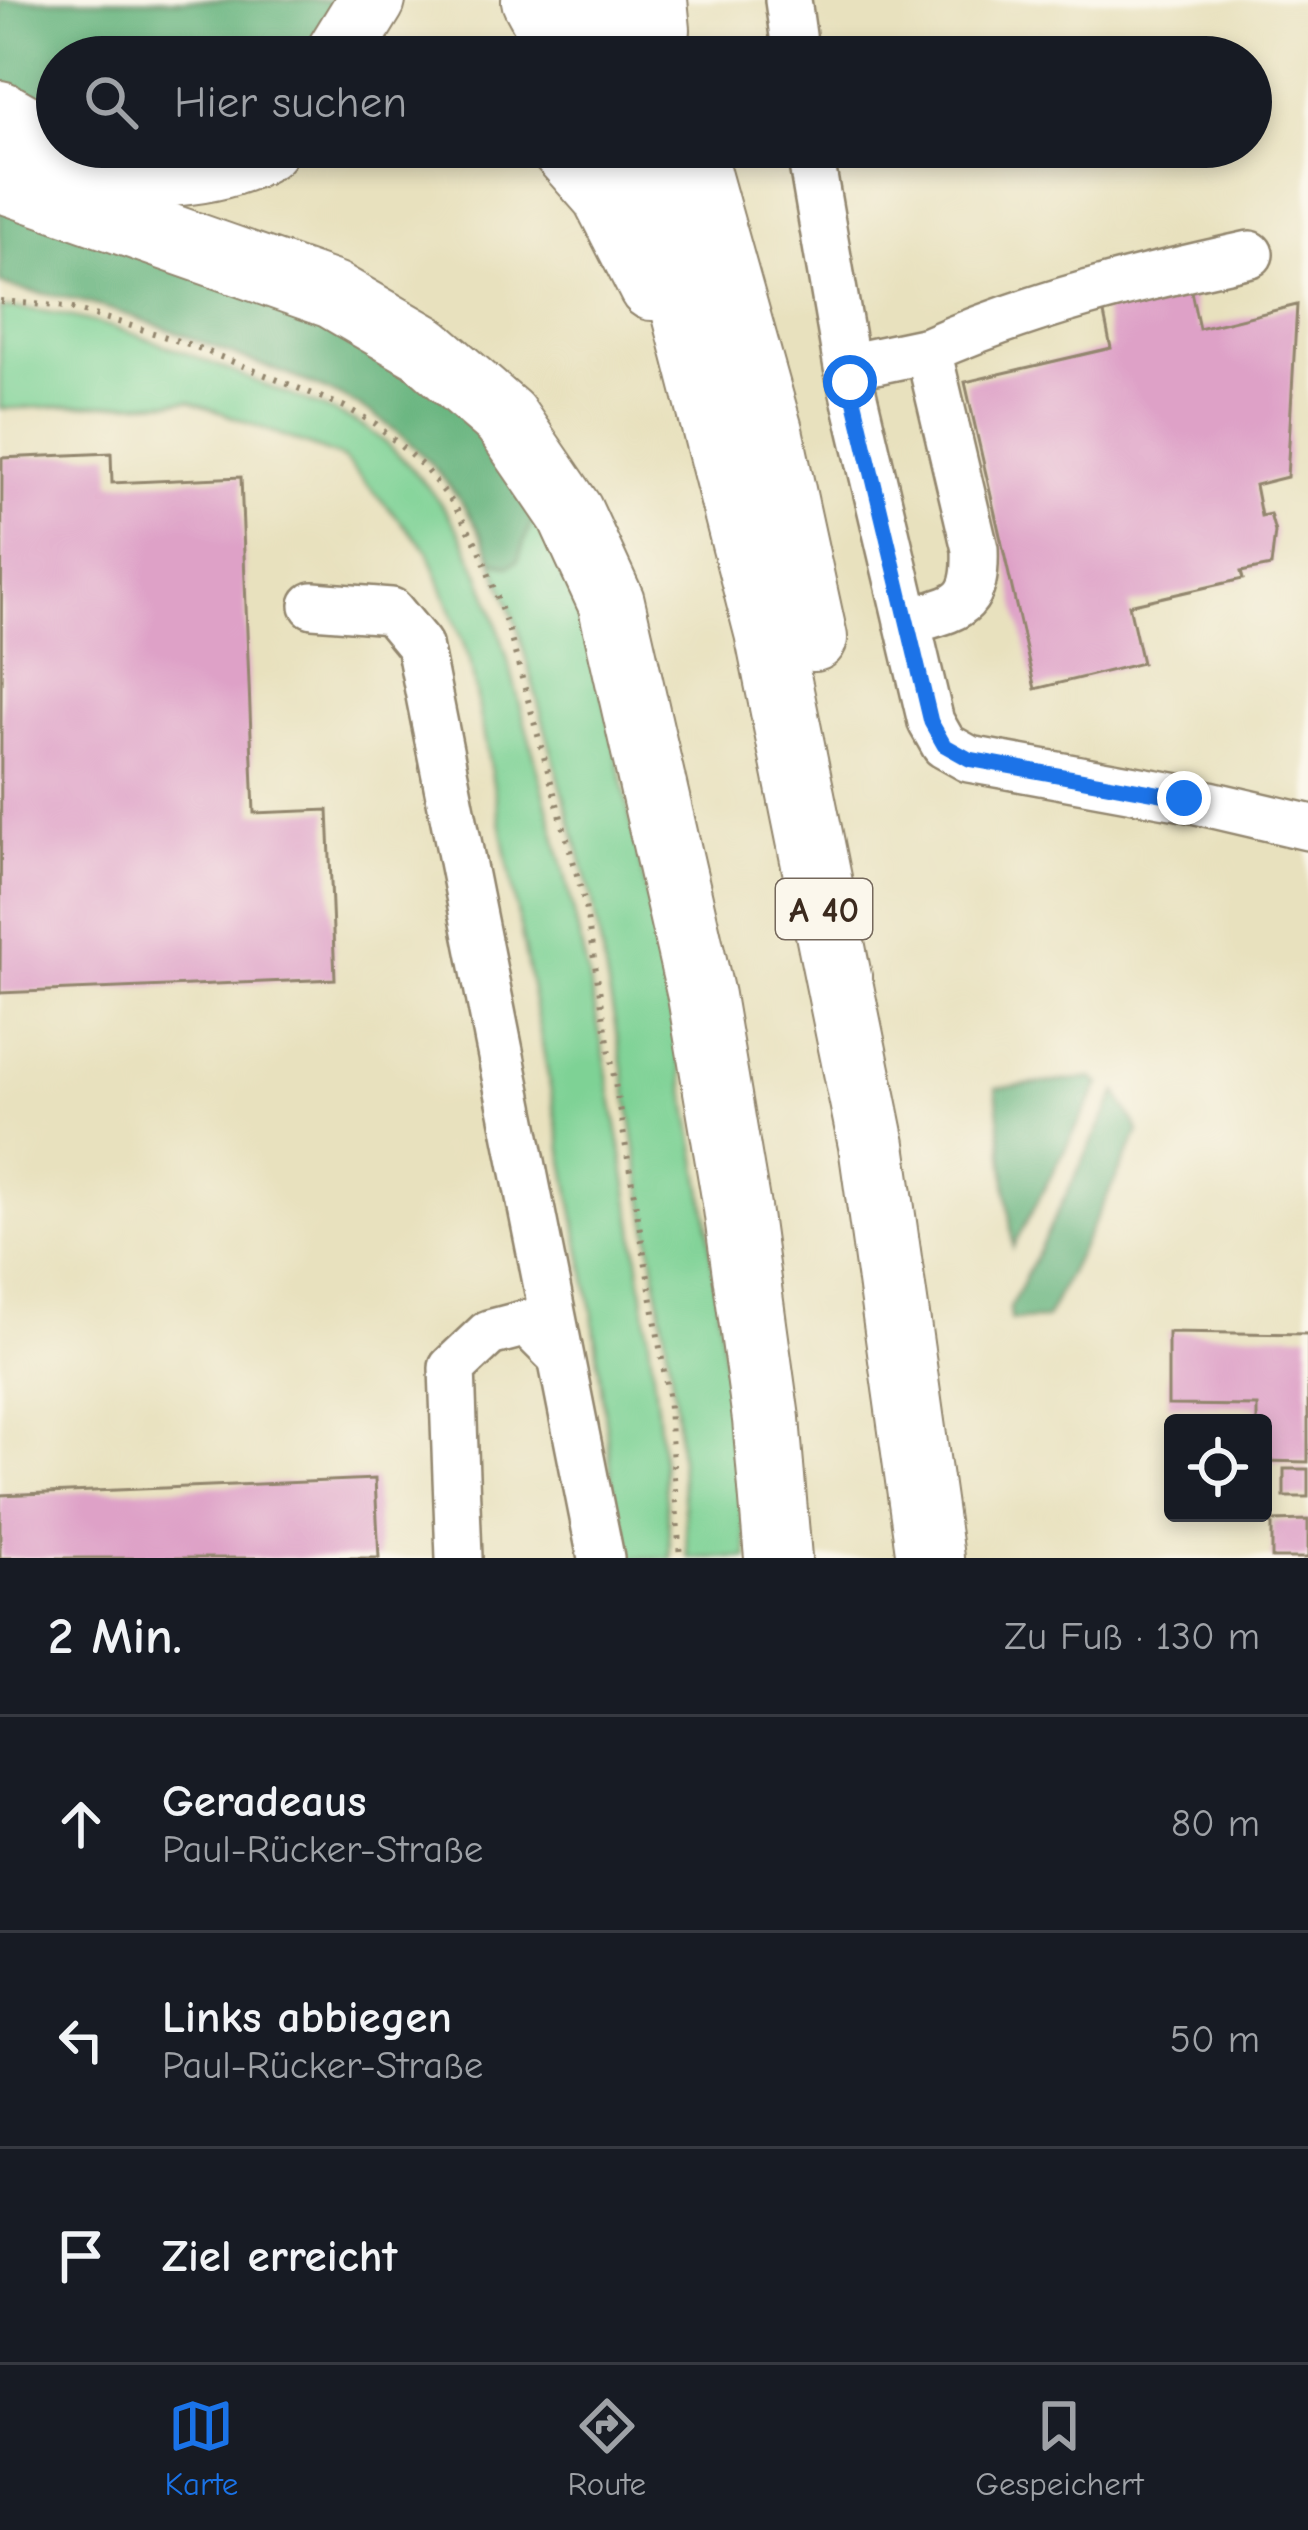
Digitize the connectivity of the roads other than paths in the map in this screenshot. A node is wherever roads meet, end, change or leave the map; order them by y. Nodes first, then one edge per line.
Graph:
1 (371, 0) edge
2 (535, 0) edge
3 (598, 0) edge
4 (788, 0) edge
5 (648, 29) edge
6 (350, 36) edge
7 (555, 36) edge
8 (793, 36) edge
9 (0, 114) edge
10 (36, 134) edge
11 (199, 168) edge
12 (581, 168) edge
13 (628, 168) edge
14 (649, 168) edge
15 (696, 168) edge
16 (813, 168) edge
17 (0, 177) edge
18 (669, 242) junction
19 (1250, 254) dead end
20 (928, 350) junction
21 (849, 375) junction
22 (709, 397) junction
23 (313, 605) dead end
24 (907, 622) junction
25 (1308, 827) edge
26 (561, 1357) junction
27 (937, 1430) junction
28 (927, 1531) edge
29 (459, 1558) edge
30 (602, 1558) edge
31 (778, 1558) edge
32 (972, 1558) edge

1 - 6 highway
2 - 7 highway
3 - 5 highway
4 - 8 street
9 - 10 highway
11 - 17 highway
12 - 22 highway
13 - 18 highway
14 - 18 highway, A 40
15 - 27 highway, A 40
16 - 21 street
17 - 31 highway
18 - 22 highway, A 40
19 - 20 street
20 - 21 street
20 - 24 street
21 - 24 street
22 - 27 highway, A 40
23 - 26 street
24 - 25 street
26 - 29 street
26 - 30 street
27 - 28 highway, A 40
27 - 32 highway, A 40

